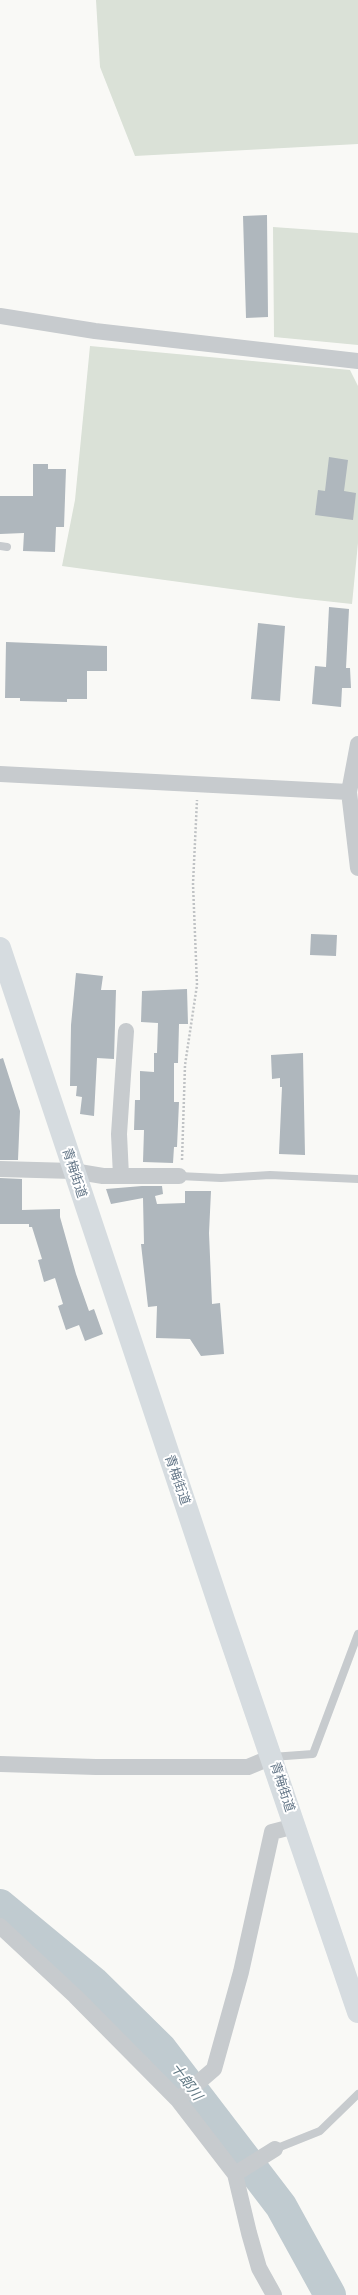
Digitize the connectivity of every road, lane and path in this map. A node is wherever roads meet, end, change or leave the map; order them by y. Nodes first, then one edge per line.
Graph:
1 (0, 316) edge
2 (358, 361) edge
3 (358, 744) edge
4 (0, 774) edge
5 (198, 784) junction
6 (349, 792) junction
7 (358, 868) edge
8 (0, 948) edge
9 (126, 1031) dead end
10 (0, 1169) edge
11 (73, 1171) junction
12 (121, 1176) junction
13 (179, 1176) junction
14 (358, 1179) edge
15 (358, 1634) edge
16 (272, 1757) junction
17 (0, 1764) edge
18 (295, 1826) junction
19 (0, 1926) edge
20 (358, 2012) edge
21 (358, 2094) edge
22 (178, 2100) junction
23 (275, 2148) joint
24 (235, 2174) junction
25 (274, 2295) edge

1 - 2 street
3 - 6 street
4 - 5 street
5 - 6 street
5 - 13 path
6 - 7 street
8 - 11 main road, 青梅街道
9 - 12 street
10 - 11 street
11 - 12 street
11 - 16 main road, 青梅街道
12 - 13 street
13 - 14 lane
15 - 16 lane
16 - 17 street
16 - 18 main road, 青梅街道
18 - 20 main road, 青梅街道
18 - 22 street
19 - 22 street
21 - 23 lane
22 - 24 street
23 - 24 street
24 - 25 street

